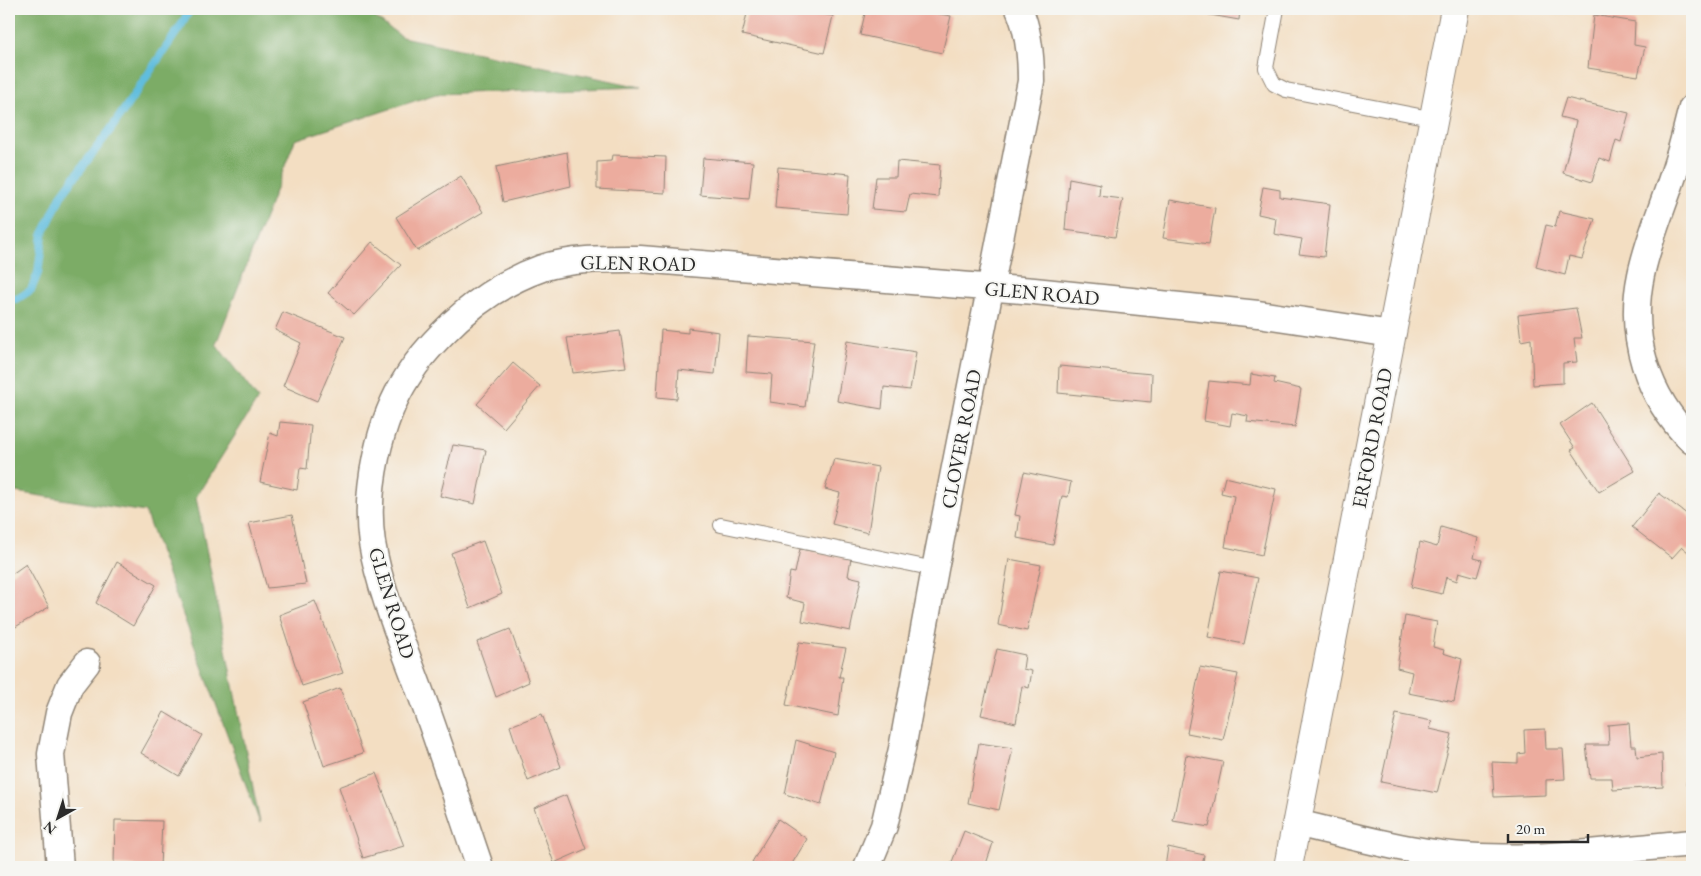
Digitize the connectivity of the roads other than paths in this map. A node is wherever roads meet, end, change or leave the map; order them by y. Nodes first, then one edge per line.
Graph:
1 (1019, 9) edge
2 (1277, 9) edge
3 (1455, 9) edge
4 (1692, 108) edge
5 (1435, 119) junction
6 (991, 288) junction
7 (1392, 334) junction
8 (1692, 441) edge
9 (721, 525) dead end
10 (935, 569) junction
11 (87, 663) dead end
12 (1296, 822) junction
13 (1692, 843) edge
14 (1586, 860) edge
15 (60, 867) edge
16 (480, 867) edge
17 (867, 867) edge
18 (1288, 867) edge

1 - 6 street, CLOVER ROAD
2 - 5 lane
3 - 5 street, ERFORD ROAD
4 - 8 street
5 - 7 street, ERFORD ROAD
6 - 7 street, GLEN ROAD
6 - 10 street, CLOVER ROAD
6 - 16 street, GLEN ROAD
7 - 12 street, ERFORD ROAD
9 - 10 lane
10 - 17 street, CLOVER ROAD
11 - 15 street
12 - 14 street
12 - 18 street, ERFORD ROAD
13 - 14 street

